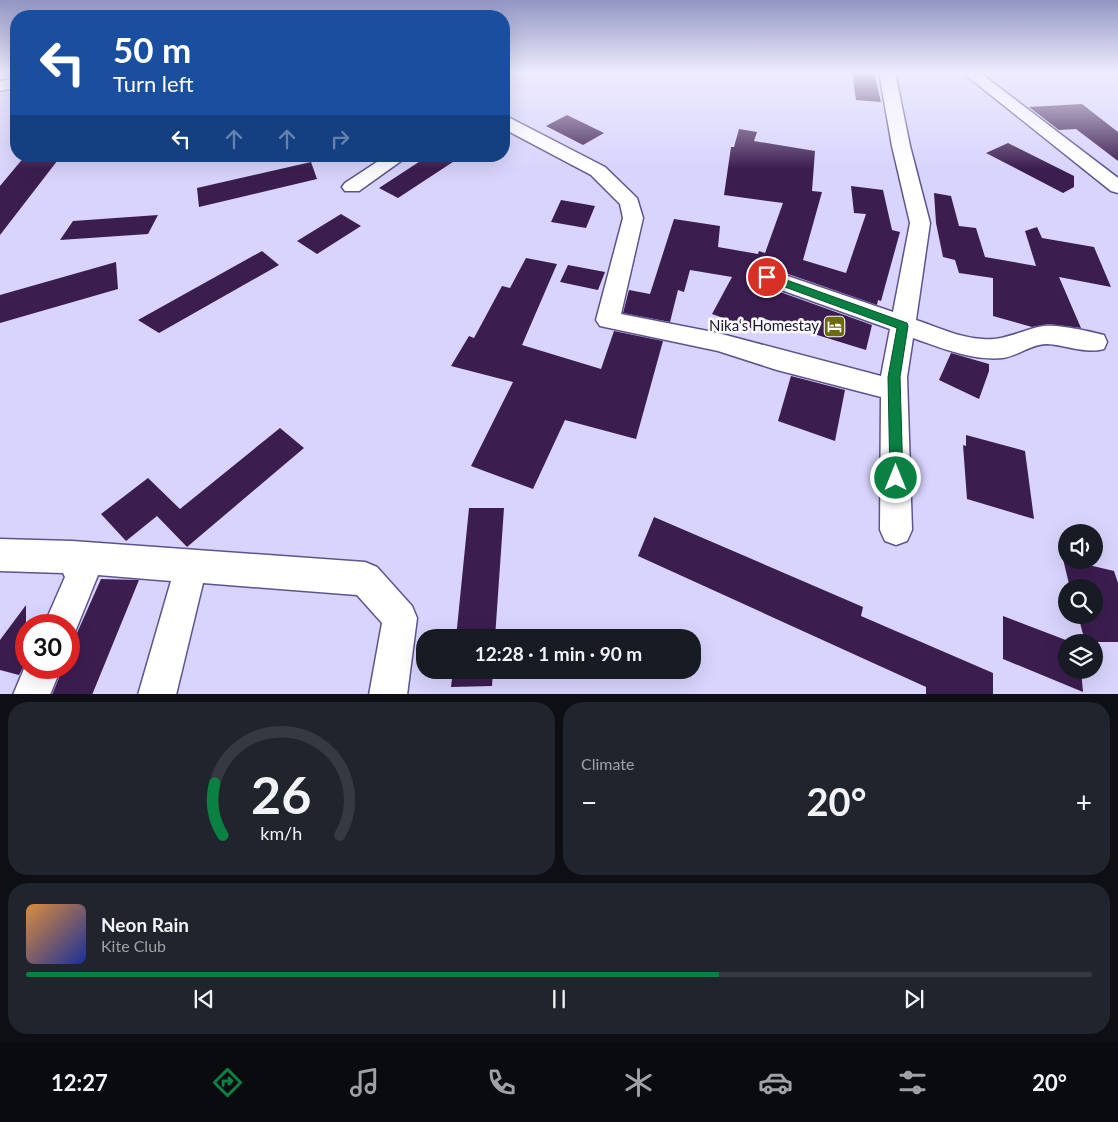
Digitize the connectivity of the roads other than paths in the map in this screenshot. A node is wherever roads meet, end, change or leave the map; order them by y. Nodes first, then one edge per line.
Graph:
1 (894, 104) edge
2 (1011, 104) edge
3 (510, 125) edge
4 (390, 162) edge
5 (352, 187) dead end
6 (1118, 187) edge
7 (767, 277) dead end
8 (903, 326) junction
9 (1095, 342) dead end
10 (894, 390) junction
11 (896, 530) dead end
12 (0, 555) edge
13 (72, 557) junction
14 (191, 566) junction
15 (66, 614) edge
16 (38, 679) edge
17 (31, 694) edge
18 (157, 694) edge
19 (388, 694) edge

1 - 8 street
2 - 6 street
3 - 10 street
4 - 5 street
7 - 8 street
8 - 9 street
8 - 10 street
10 - 11 street
12 - 13 street
13 - 14 street
13 - 15 street
14 - 18 street
14 - 19 street
16 - 17 street

